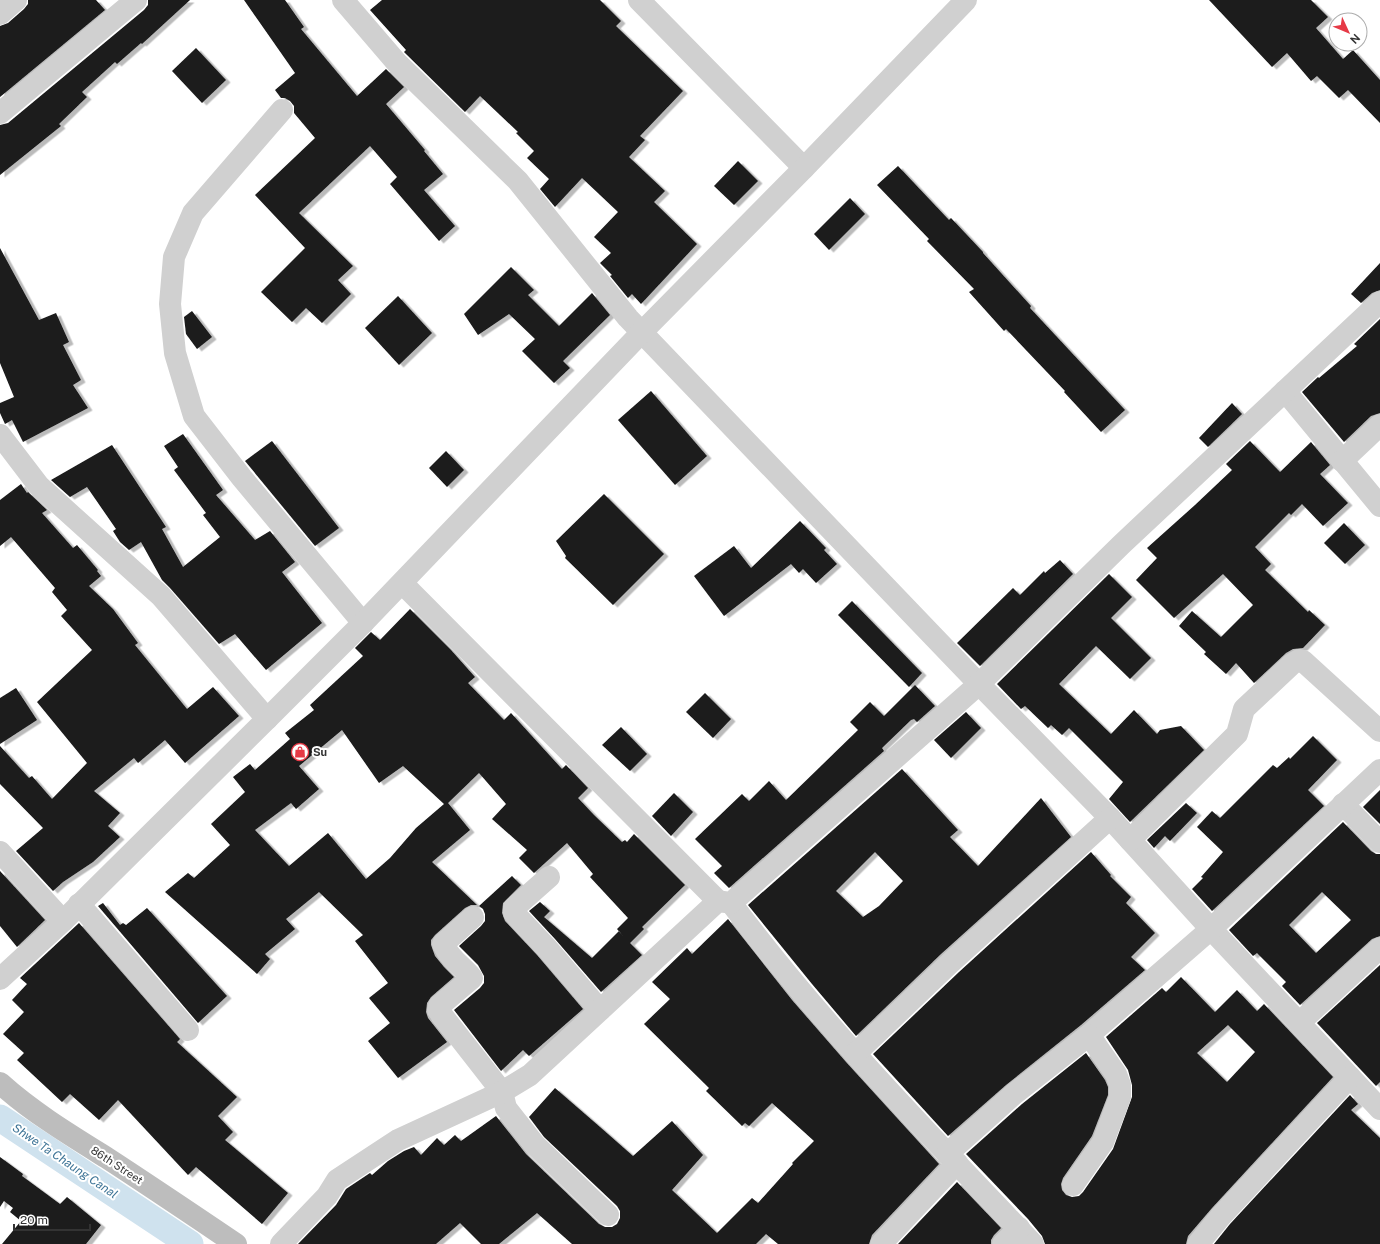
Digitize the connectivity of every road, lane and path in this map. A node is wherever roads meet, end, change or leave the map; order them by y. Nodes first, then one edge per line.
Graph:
1 (16, 0) edge
2 (136, 0) edge
3 (343, 0) edge
4 (639, 0) edge
5 (966, 0) edge
6 (0, 14) edge
7 (282, 110) dead end
8 (0, 113) edge
9 (804, 168) junction
10 (1380, 302) edge
11 (642, 332) junction
12 (1285, 391) junction
13 (1380, 425) edge
14 (0, 435) edge
15 (1342, 460) junction
16 (1380, 506) edge
17 (402, 583) junction
18 (363, 623) junction
19 (979, 684) junction
20 (267, 720) junction
21 (1380, 731) edge
22 (1380, 770) edge
23 (1343, 804) junction
24 (1110, 818) junction
25 (1130, 840) junction
26 (1380, 842) edge
27 (0, 852) edge
28 (549, 877) dead end
29 (725, 902) junction
30 (80, 904) junction
31 (473, 917) dead end
32 (63, 921) junction
33 (1211, 930) junction
34 (1380, 948) edge
35 (0, 979) edge
36 (600, 1010) junction
37 (1299, 1022) junction
38 (188, 1030) dead end
39 (1089, 1035) junction
40 (855, 1054) junction
41 (1350, 1077) junction
42 (0, 1083) edge
43 (502, 1092) junction
44 (1379, 1106) edge
45 (952, 1158) junction
46 (1073, 1185) dead end
47 (608, 1215) dead end
48 (1019, 1228) junction
49 (236, 1244) edge
50 (281, 1244) edge
51 (881, 1244) edge
52 (1003, 1244) edge
53 (1033, 1244) edge
54 (1198, 1244) edge

1 - 6 street
2 - 8 street
3 - 11 street
4 - 9 street
5 - 9 street
7 - 18 street
9 - 11 street
10 - 12 street
11 - 17 street
11 - 19 street
12 - 15 street
12 - 19 street
13 - 15 street
14 - 20 street
15 - 16 street
17 - 18 street
17 - 29 street
18 - 20 street
19 - 24 street
19 - 29 street
20 - 30 street
21 - 25 street
22 - 23 street
23 - 26 street
23 - 33 street
24 - 25 street
24 - 40 street
25 - 33 street
27 - 32 street
28 - 36 street
29 - 36 street
29 - 40 street
30 - 32 street
30 - 38 street
31 - 43 street
32 - 35 street
33 - 37 street
33 - 39 street
34 - 37 street
36 - 43 street
37 - 41 street
39 - 45 street
39 - 46 street
40 - 45 street
41 - 44 street
41 - 54 street
42 - 49 main road, 86th Street
43 - 47 street
43 - 50 street
45 - 48 street
45 - 51 street
48 - 52 street
48 - 53 street

